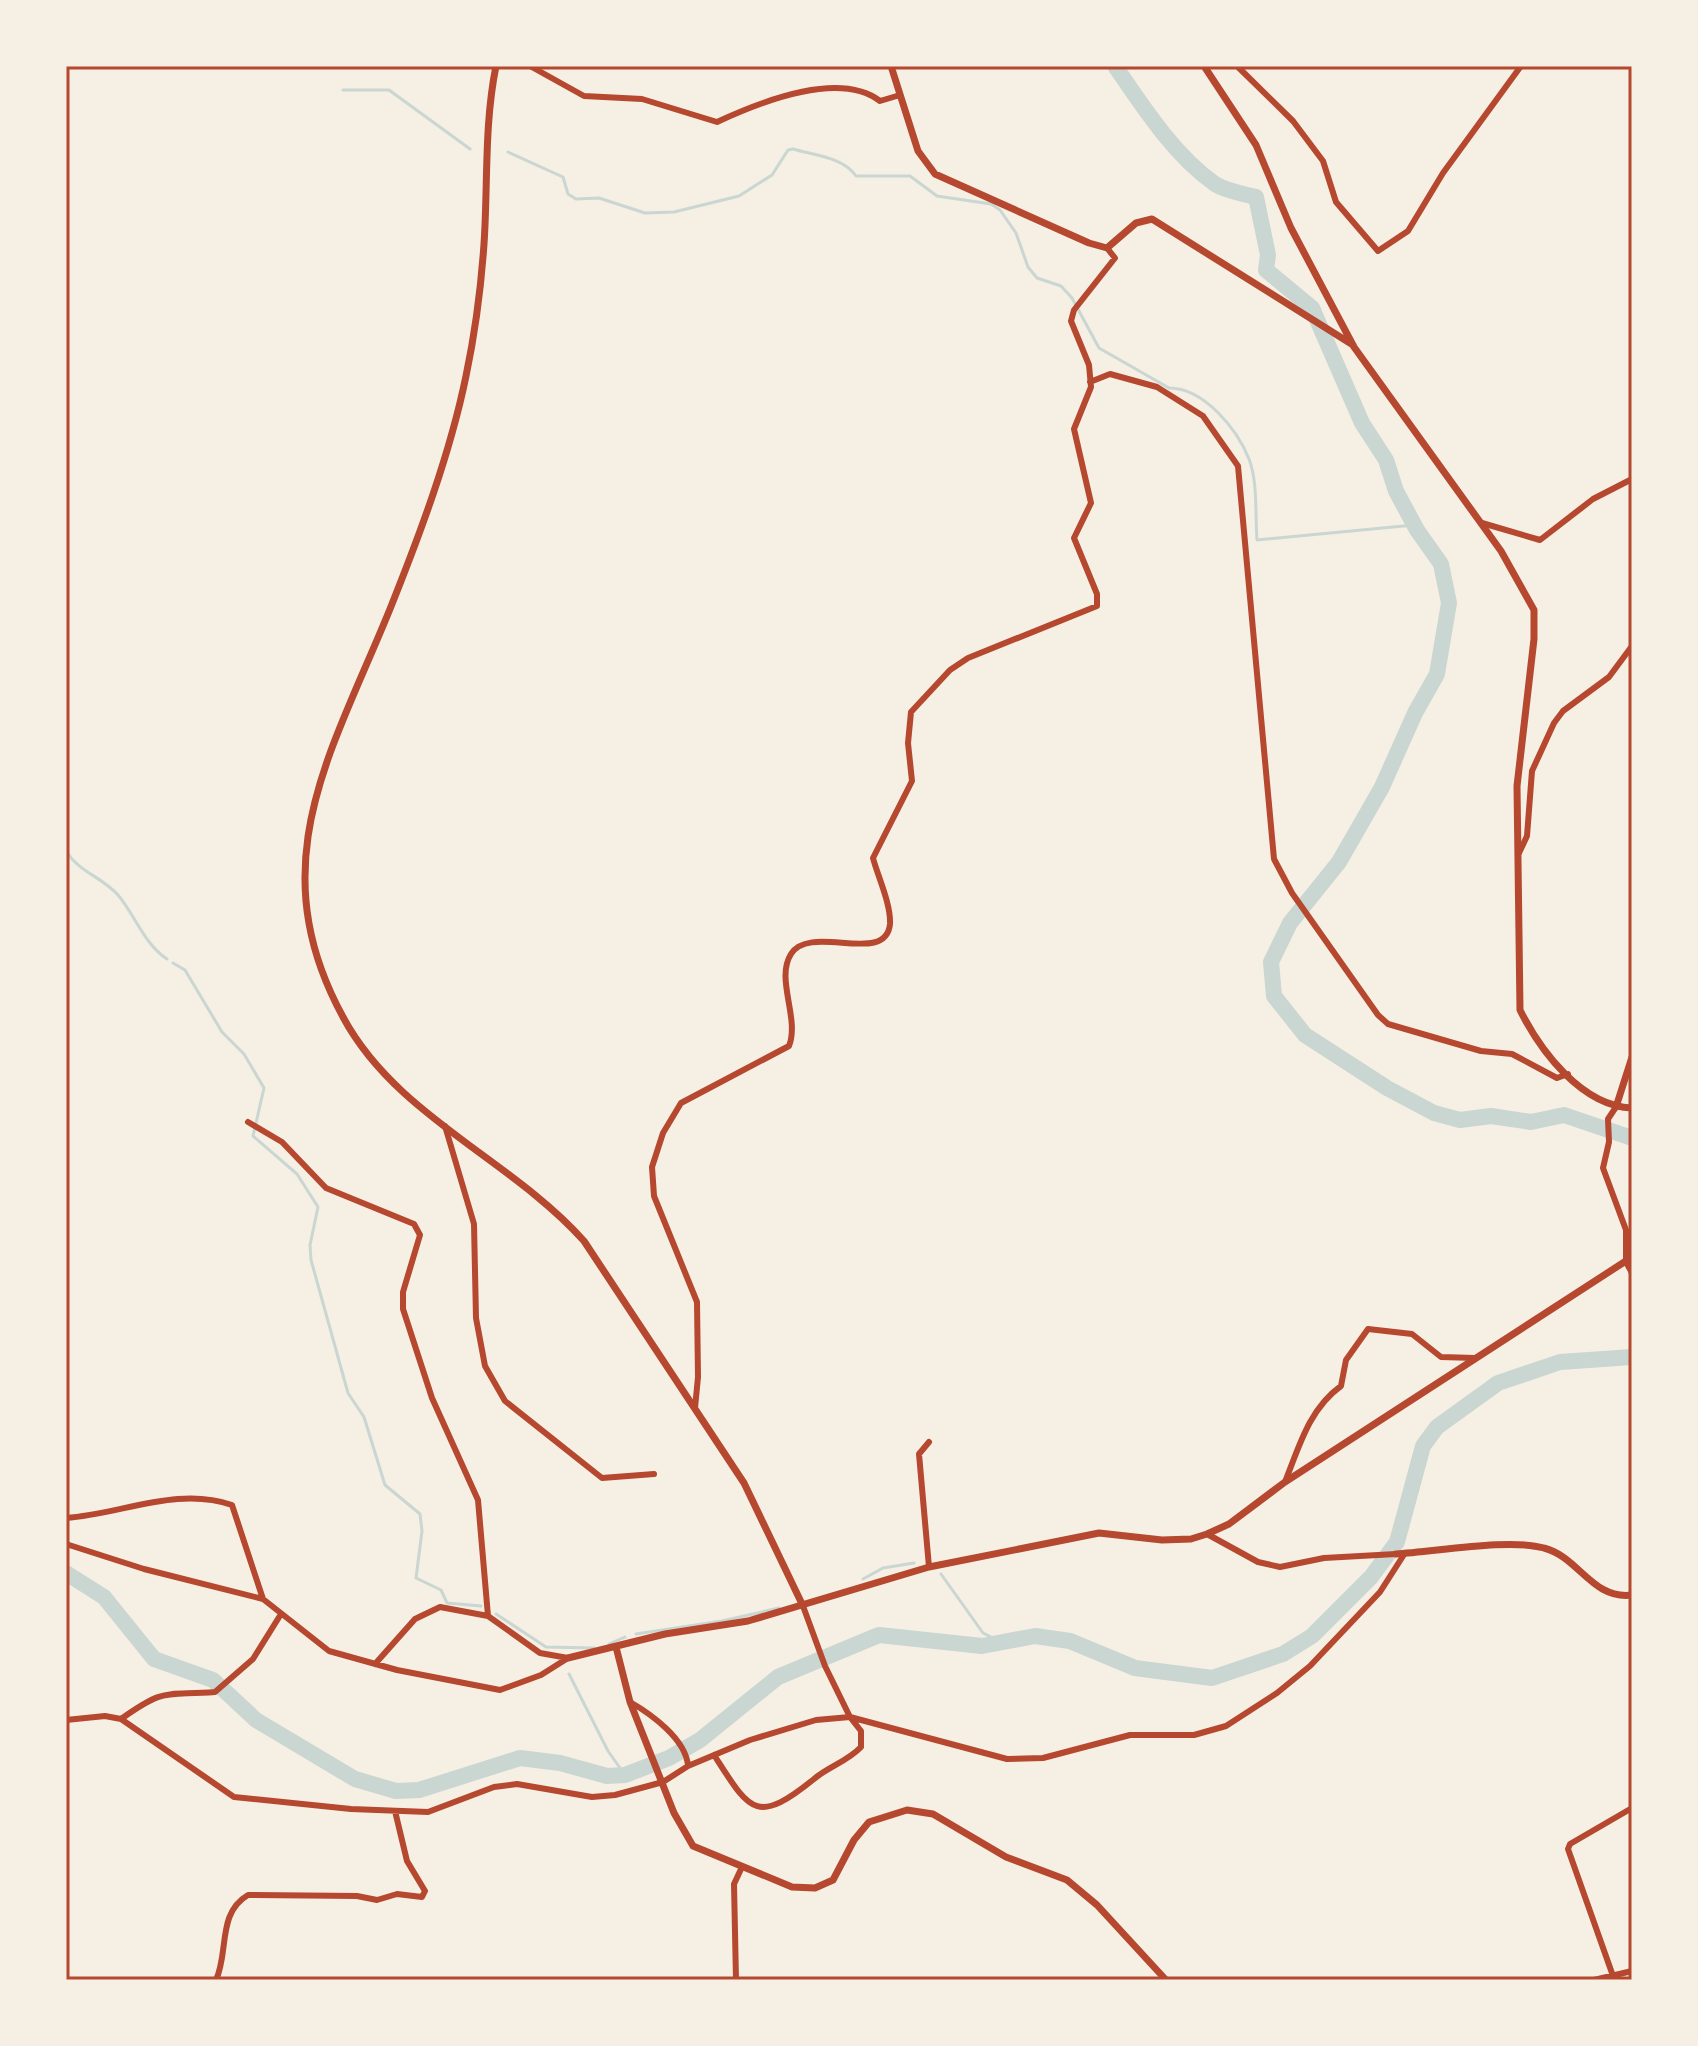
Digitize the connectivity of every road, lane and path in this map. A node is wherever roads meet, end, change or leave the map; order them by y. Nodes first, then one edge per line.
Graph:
1 (496, 66) edge
2 (530, 66) edge
3 (891, 66) edge
4 (1204, 66) edge
5 (1237, 66) edge
6 (1521, 66) edge
7 (900, 95) junction
8 (1107, 248) junction
9 (1354, 347) junction
10 (1090, 382) junction
11 (1632, 479) edge
12 (1480, 522) junction
13 (1632, 646) edge
14 (1519, 853) junction
15 (1632, 1057) edge
16 (1568, 1074) junction
17 (1616, 1107) junction
18 (1632, 1108) edge
19 (248, 1122) dead end
20 (445, 1126) junction
21 (1629, 1259) edge
22 (1632, 1273) edge
23 (1475, 1358) junction
24 (695, 1408) junction
25 (929, 1442) dead end
26 (654, 1474) dead end
27 (1285, 1482) junction
28 (66, 1518) edge
29 (1207, 1534) junction
30 (66, 1544) edge
31 (1400, 1553) junction
32 (929, 1567) junction
33 (1632, 1595) edge
34 (263, 1599) junction
35 (803, 1606) junction
36 (281, 1614) junction
37 (488, 1616) junction
38 (616, 1647) junction
39 (568, 1658) junction
40 (375, 1664) junction
41 (630, 1702) junction
42 (850, 1717) junction
43 (121, 1719) junction
44 (66, 1720) edge
45 (714, 1755) junction
46 (688, 1766) junction
47 (662, 1778) junction
48 (1632, 1808) edge
49 (395, 1811) junction
50 (742, 1867) junction
51 (1632, 1971) edge
52 (1613, 1976) junction
53 (216, 1980) edge
54 (736, 1980) edge
55 (1166, 1980) edge
56 (1594, 1980) edge

1 - 20 street
2 - 7 street
3 - 7 street
4 - 9 street
5 - 6 street
7 - 8 street
8 - 9 street
8 - 10 street
9 - 12 street
10 - 16 street
10 - 24 street
11 - 12 street
12 - 14 street
13 - 14 street
14 - 16 street
15 - 17 street
16 - 17 street
17 - 18 street
17 - 21 street
19 - 37 street
20 - 24 street
20 - 26 street
21 - 22 street
21 - 23 street
23 - 27 street
23 - 27 street
24 - 35 street
25 - 32 street
27 - 29 street
28 - 34 street
29 - 31 street
29 - 32 street
30 - 34 street
31 - 33 street
31 - 42 street
32 - 35 street
34 - 36 street
35 - 38 street
35 - 42 street
36 - 40 street
36 - 43 street
37 - 39 street
37 - 40 street
38 - 39 street
38 - 41 street
39 - 40 street
41 - 46 street
41 - 47 street
42 - 45 street
42 - 45 street
43 - 44 street
43 - 49 street
45 - 46 street
46 - 47 street
47 - 49 street
47 - 50 street
48 - 52 street
49 - 53 street
50 - 54 street
50 - 55 street
51 - 52 street
52 - 56 street

